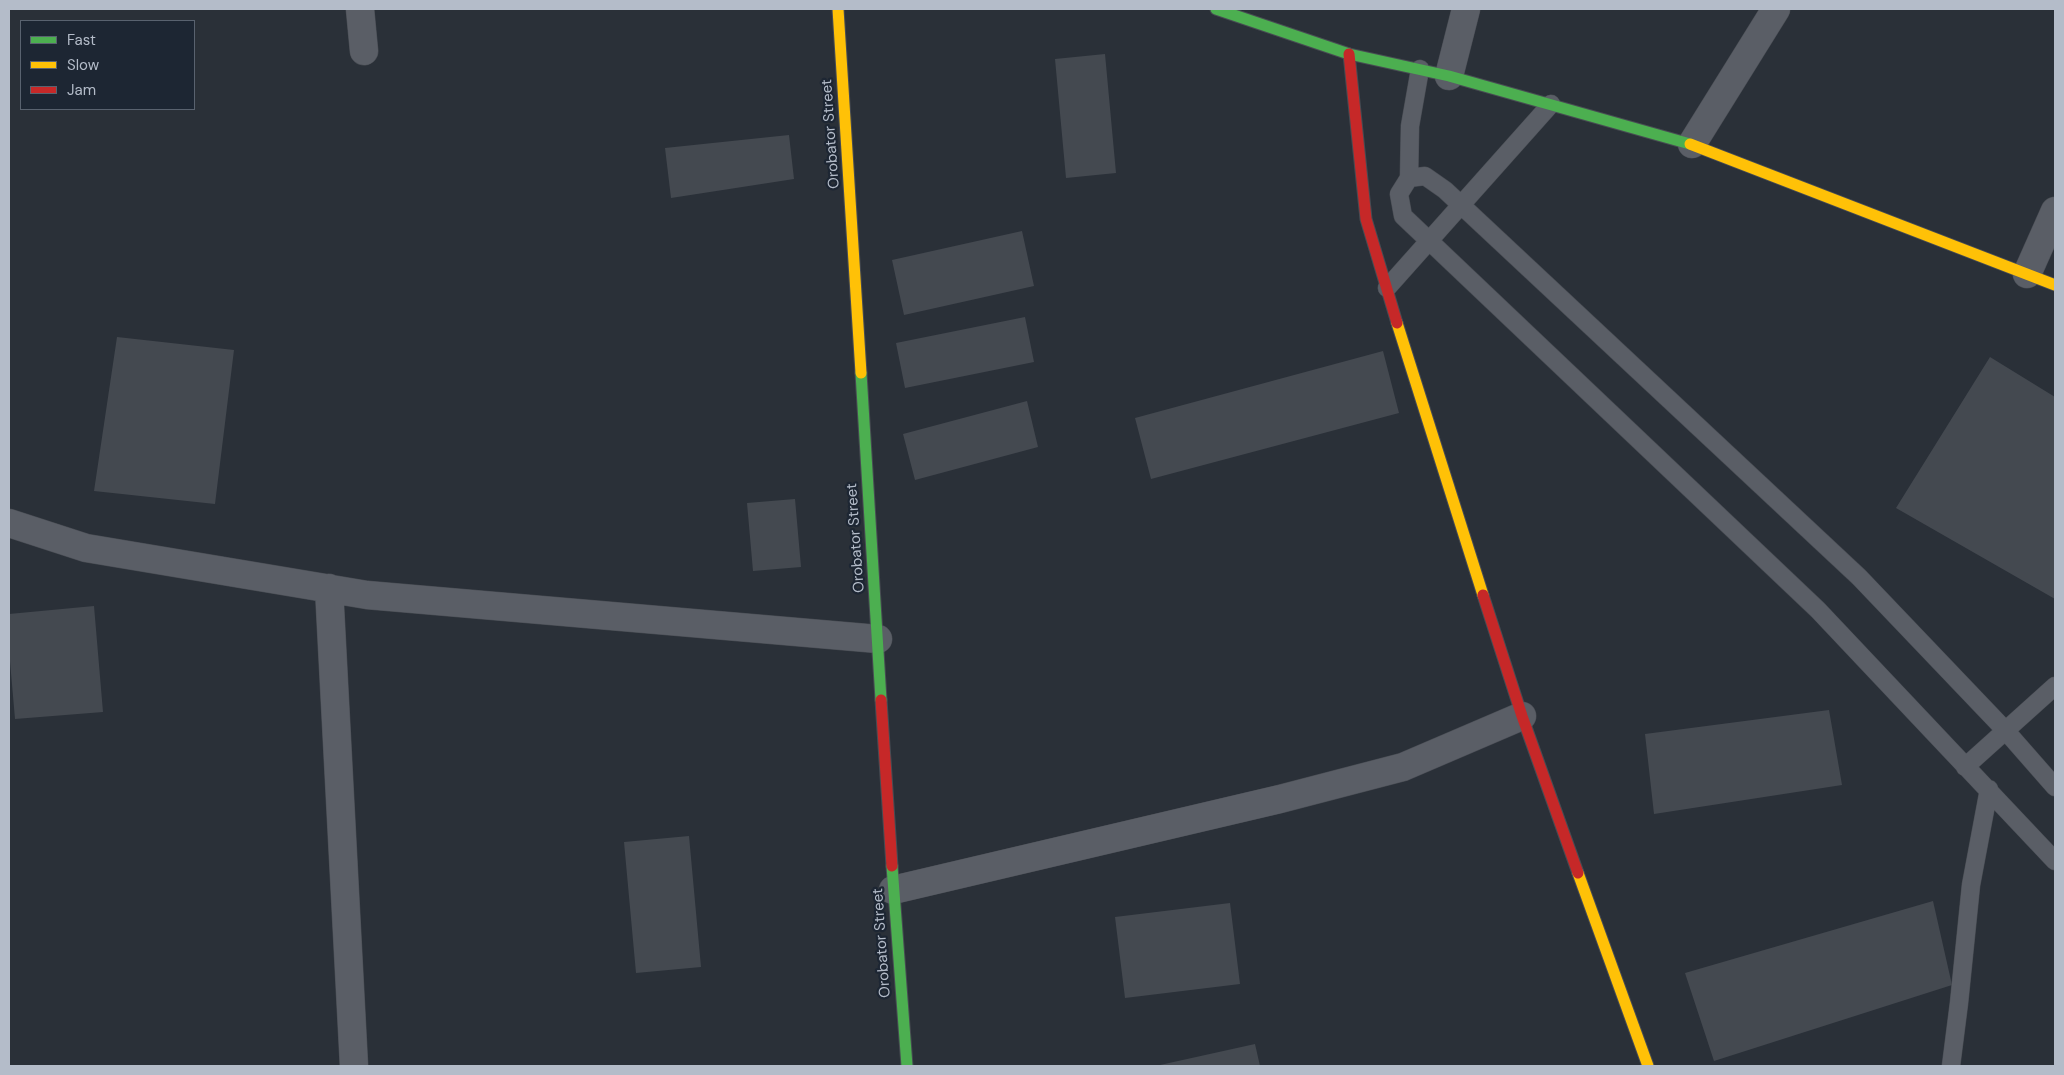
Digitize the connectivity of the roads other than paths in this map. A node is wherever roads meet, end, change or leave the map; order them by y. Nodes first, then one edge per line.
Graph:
1 (360, 9) edge
2 (838, 9) edge
3 (1216, 9) edge
4 (1466, 9) edge
5 (1776, 9) edge
6 (364, 51) dead end
7 (1349, 54) junction
8 (1420, 69) junction
9 (1449, 76) junction
10 (1551, 104) junction
11 (1692, 144) junction
12 (1409, 178) junction
13 (1461, 204) junction
14 (2055, 211) edge
15 (1428, 240) junction
16 (2027, 274) junction
17 (2055, 286) edge
18 (1387, 288) junction
19 (9, 523) edge
20 (329, 588) junction
21 (878, 639) junction
22 (2055, 686) edge
23 (1522, 716) junction
24 (2005, 730) junction
25 (1965, 767) junction
26 (2055, 787) edge
27 (1989, 789) junction
28 (2055, 861) edge
29 (893, 890) junction
30 (354, 1066) edge
31 (906, 1066) edge
32 (1648, 1066) edge
33 (1951, 1066) edge

1 - 6 street
2 - 21 street, Orobator Street
3 - 7 street
4 - 9 street
5 - 11 street
7 - 8 street
7 - 18 street
8 - 9 street
8 - 12 lane
9 - 10 street
10 - 11 street
10 - 13 lane
11 - 16 street
12 - 13 lane
12 - 15 lane
13 - 15 lane
13 - 24 lane
14 - 16 street
15 - 18 lane
15 - 25 lane
16 - 17 street
18 - 23 street
19 - 20 street
20 - 21 street
20 - 30 street
21 - 29 street, Orobator Street
22 - 24 lane
23 - 29 street
23 - 32 street
24 - 25 lane
24 - 26 lane
25 - 27 lane
27 - 28 lane
27 - 33 lane
29 - 31 street, Orobator Street

